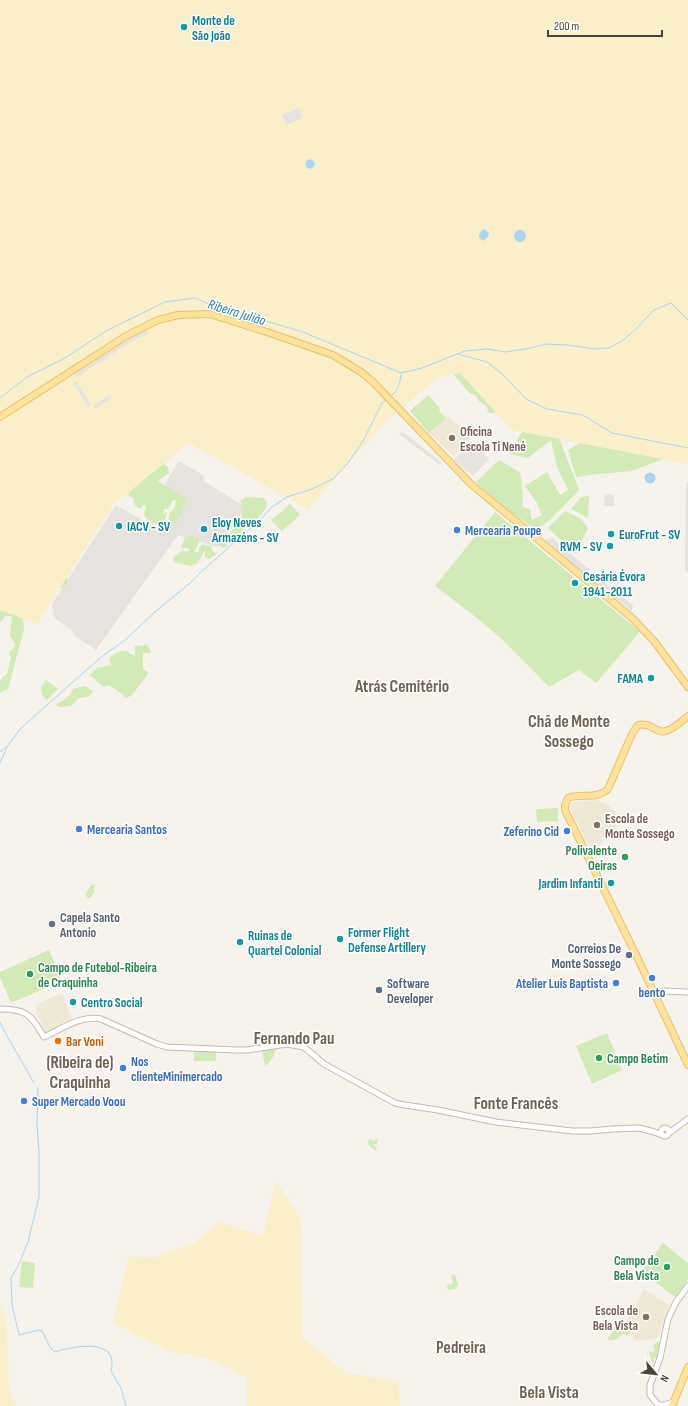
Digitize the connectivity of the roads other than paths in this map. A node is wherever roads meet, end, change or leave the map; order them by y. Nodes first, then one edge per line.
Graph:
1 (0, 417) edge
2 (688, 687) edge
3 (688, 716) edge
4 (688, 992) edge
5 (654, 995) junction
6 (0, 1009) edge
7 (688, 1065) edge
8 (688, 1119) edge
9 (688, 1286) edge
10 (688, 1367) edge
11 (673, 1404) edge
12 (659, 1406) edge

1 - 2 main road
3 - 5 main road
4 - 5 street
5 - 7 main road
6 - 8 street
9 - 12 street
10 - 11 main road
11 - 12 street

